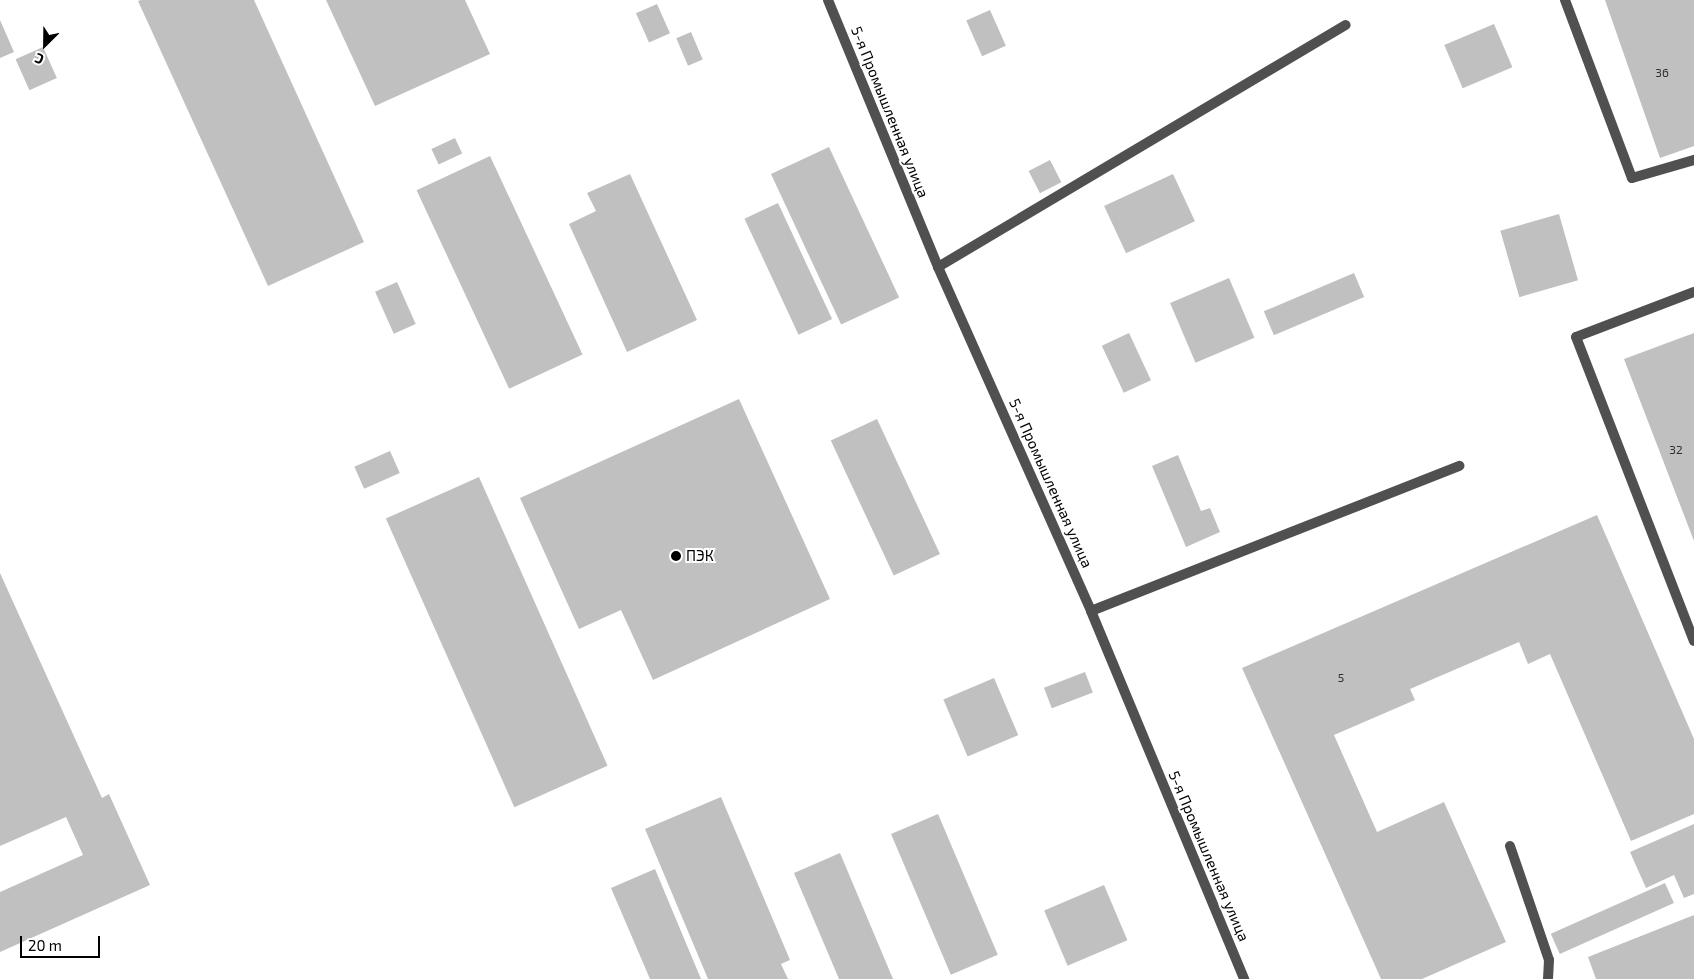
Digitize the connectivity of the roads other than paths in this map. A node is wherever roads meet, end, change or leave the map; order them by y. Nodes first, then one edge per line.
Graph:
1 (828, 0) edge
2 (1565, 0) edge
3 (1346, 25) dead end
4 (1694, 160) edge
5 (938, 266) junction
6 (1694, 292) edge
7 (1459, 466) dead end
8 (1091, 611) junction
9 (1694, 641) edge
10 (1510, 846) dead end
11 (1244, 979) edge
12 (1548, 979) edge

1 - 5 street, 5-я Промышленная улица
2 - 4 street
3 - 5 street
5 - 8 street, 5-я Промышленная улица
6 - 9 street
7 - 8 street
8 - 11 street, 5-я Промышленная улица
10 - 12 street

